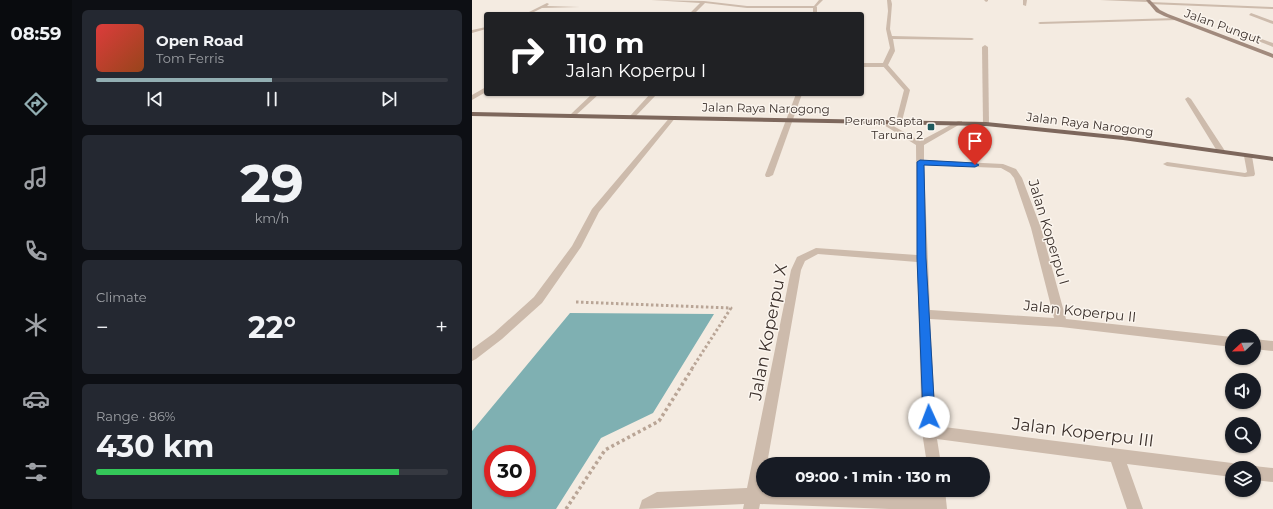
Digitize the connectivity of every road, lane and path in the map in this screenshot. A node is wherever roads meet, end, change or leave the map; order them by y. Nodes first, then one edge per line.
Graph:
1 (555, 0) edge
2 (653, 0) edge
3 (657, 0) edge
4 (821, 0) edge
5 (890, 0) edge
6 (1102, 0) edge
7 (1148, 1) edge
8 (704, 2) junction
9 (541, 7) junction
10 (578, 7) dead end
11 (815, 7) junction
12 (1273, 8) edge
13 (531, 12) edge
14 (693, 12) edge
15 (815, 12) edge
16 (1251, 14) dead end
17 (1176, 19) junction
18 (1040, 22) dead end
19 (1273, 23) edge
20 (1222, 25) dead end
21 (484, 29) edge
22 (472, 32) edge
23 (891, 37) junction
24 (972, 39) dead end
25 (1273, 45) edge
26 (985, 47) dead end
27 (1272, 55) edge
28 (864, 65) edge
29 (886, 66) junction
30 (484, 90) edge
31 (594, 96) edge
32 (652, 96) edge
33 (799, 96) edge
34 (472, 98) edge
35 (1188, 99) dead end
36 (472, 114) edge
37 (573, 115) junction
38 (632, 116) junction
39 (673, 117) junction
40 (789, 119) junction
41 (881, 120) junction
42 (898, 121) junction
43 (960, 122) junction
44 (986, 124) junction
45 (920, 144) junction
46 (1221, 151) junction
47 (1248, 156) junction
48 (1273, 160) edge
49 (920, 162) junction
50 (1167, 164) dead end
51 (769, 175) dead end
52 (922, 258) junction
53 (576, 302) dead end
54 (925, 314) junction
55 (1061, 322) junction
56 (1225, 341) edge
57 (1261, 345) edge
58 (1273, 346) edge
59 (472, 356) edge
60 (929, 432) junction
61 (1116, 455) junction
62 (933, 457) edge
63 (1225, 469) edge
64 (1261, 474) edge
65 (1273, 475) edge
66 (939, 501) edge
67 (752, 502) edge
68 (566, 509) edge
69 (647, 509) edge
70 (1135, 509) edge

1 - 9 street
2 - 3 street
3 - 8 street
4 - 11 street
5 - 23 street
6 - 7 street
7 - 12 street
7 - 17 street, Jalan Pungut
8 - 11 street
8 - 14 street
9 - 10 street
9 - 13 street
11 - 15 street
16 - 19 street
17 - 18 street
17 - 27 street, Jalan Pungut
20 - 25 street
21 - 22 street
23 - 24 street
23 - 29 street
26 - 44 street
28 - 29 street
29 - 42 street
30 - 34 street
31 - 37 street
32 - 38 street
33 - 40 street
35 - 46 street
36 - 37 main road, Jalan Raya Narogong
37 - 38 main road, Jalan Raya Narogong
38 - 39 main road, Jalan Raya Narogong
39 - 40 main road, Jalan Raya Narogong
39 - 59 street
40 - 41 main road, Jalan Raya Narogong
40 - 51 street
41 - 42 main road, Jalan Raya Narogong
41 - 45 street
42 - 43 main road, Jalan Raya Narogong
43 - 44 main road, Jalan Raya Narogong
43 - 45 street
44 - 46 main road, Jalan Raya Narogong
45 - 49 street
46 - 47 main road, Jalan Raya Narogong
47 - 48 main road, Jalan Raya Narogong
47 - 50 street
49 - 52 street
49 - 55 street, Jalan Koperpu I
52 - 54 street
52 - 67 street, Jalan Koperpu X
53 - 68 path
54 - 55 street, Jalan Koperpu II
54 - 60 street
55 - 56 street, Jalan Koperpu II
57 - 58 street
60 - 61 street, Jalan Koperpu III
60 - 62 street
61 - 63 street, Jalan Koperpu III
61 - 70 street
64 - 65 street
66 - 67 street
67 - 69 street

